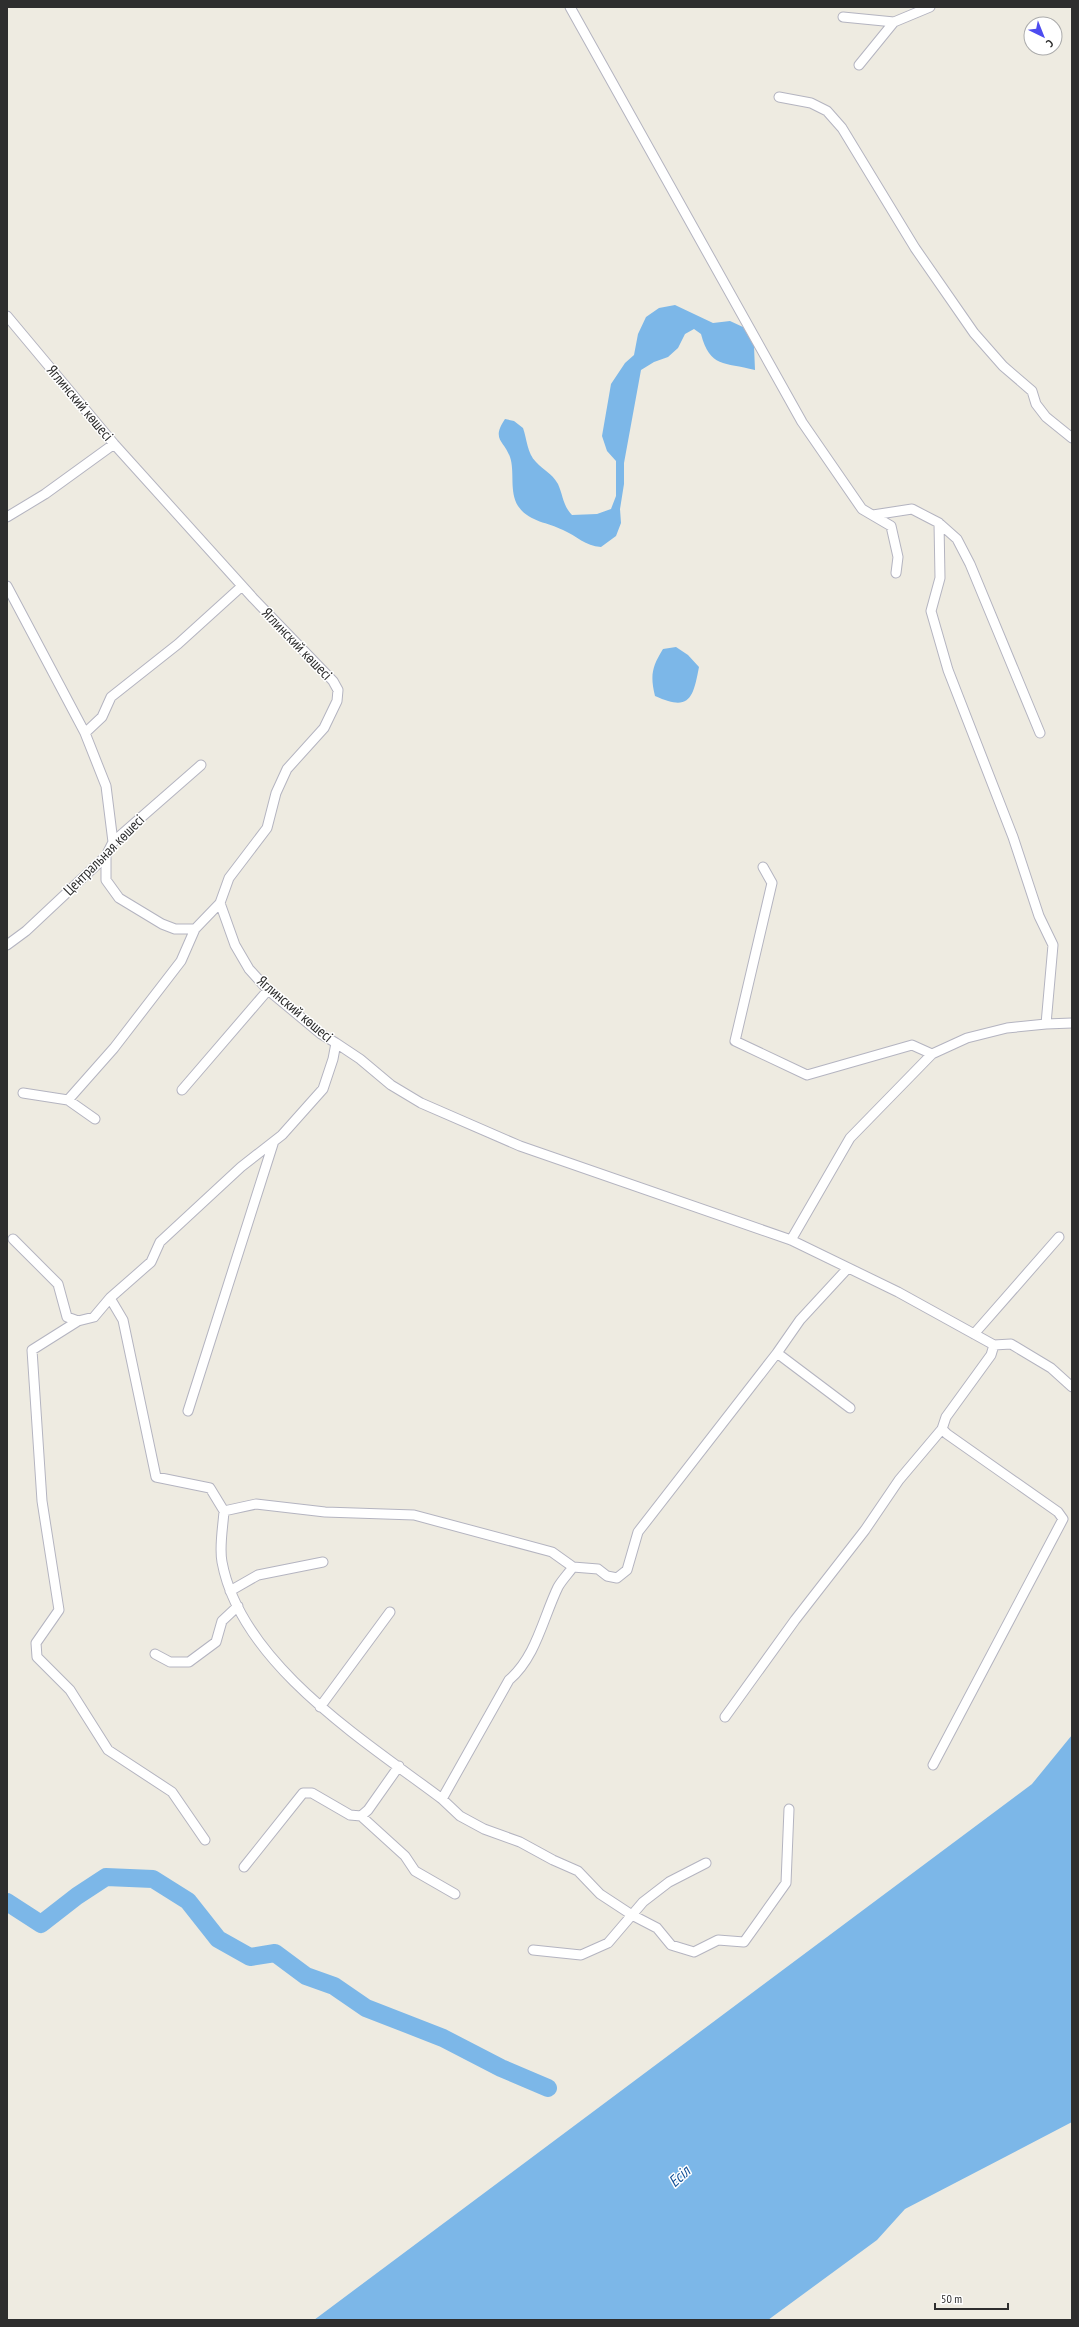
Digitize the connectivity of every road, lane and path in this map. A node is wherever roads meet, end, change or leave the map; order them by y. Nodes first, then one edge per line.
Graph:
1 (570, 7) edge
2 (930, 7) edge
3 (842, 17) dead end
4 (894, 22) junction
5 (859, 65) dead end
6 (779, 97) dead end
7 (7, 316) edge
8 (1072, 438) edge
9 (114, 444) junction
10 (873, 515) junction
11 (7, 517) edge
12 (938, 523) junction
13 (896, 573) dead end
14 (7, 586) edge
15 (242, 586) junction
16 (86, 733) junction
17 (1040, 733) dead end
18 (201, 765) dead end
19 (113, 842) junction
20 (106, 856) junction
21 (763, 867) dead end
22 (220, 903) junction
23 (195, 929) junction
24 (7, 945) edge
25 (268, 990) junction
26 (1046, 1024) junction
27 (1072, 1024) edge
28 (336, 1043) junction
29 (932, 1054) junction
30 (182, 1090) dead end
31 (23, 1093) dead end
32 (68, 1100) junction
33 (95, 1119) dead end
34 (273, 1144) junction
35 (1059, 1237) dead end
36 (13, 1239) dead end
37 (791, 1240) junction
38 (848, 1268) junction
39 (110, 1298) junction
40 (78, 1321) junction
41 (974, 1334) junction
42 (994, 1345) junction
43 (777, 1353) junction
44 (1072, 1387) edge
45 (850, 1408) dead end
46 (188, 1411) dead end
47 (942, 1429) junction
48 (224, 1511) junction
49 (323, 1562) dead end
50 (573, 1567) junction
51 (230, 1591) junction
52 (238, 1606) junction
53 (390, 1612) dead end
54 (155, 1654) dead end
55 (320, 1707) junction
56 (725, 1717) dead end
57 (933, 1765) dead end
58 (399, 1766) junction
59 (442, 1799) junction
60 (789, 1809) dead end
61 (361, 1816) junction
62 (205, 1840) dead end
63 (706, 1863) dead end
64 (244, 1867) dead end
65 (455, 1894) dead end
66 (632, 1915) junction
67 (533, 1950) dead end

1 - 10 street
2 - 4 street
3 - 4 street
4 - 5 street
6 - 8 street
7 - 9 street, Яглинский көшесі
9 - 11 street
9 - 15 street, Яглинский көшесі
10 - 12 street
10 - 13 street
12 - 17 street
12 - 26 street
14 - 16 street
15 - 16 street
15 - 22 street, Яглинский көшесі
16 - 19 street
18 - 19 street, Центральная көшесі
19 - 20 street, Центральная көшесі
20 - 23 street
20 - 24 street, Центральная көшесі
21 - 29 street
22 - 23 street
22 - 25 street, Яглинский көшесі
23 - 32 street
25 - 28 street, Яглинский көшесі
25 - 30 street
26 - 27 street
26 - 29 street
28 - 34 street, Яглинский көшесі
28 - 37 street
29 - 37 street
31 - 32 street
32 - 33 street
34 - 39 street, Яглинский көшесі
34 - 46 street
35 - 41 street
36 - 40 street
37 - 38 street
38 - 41 street
38 - 43 street
39 - 40 street, Яглинский көшесі
39 - 48 street
40 - 62 street, Яглинский көшесі
41 - 42 street
42 - 44 street
42 - 47 street
43 - 45 street
43 - 50 street
47 - 56 street
47 - 57 street
48 - 50 street
48 - 51 street
49 - 51 street
50 - 59 street
51 - 52 street
52 - 54 street
52 - 55 street
53 - 55 street
55 - 58 street
58 - 59 street
58 - 61 street
59 - 66 street
60 - 66 street
61 - 64 street
61 - 65 street
63 - 66 street
66 - 67 street

